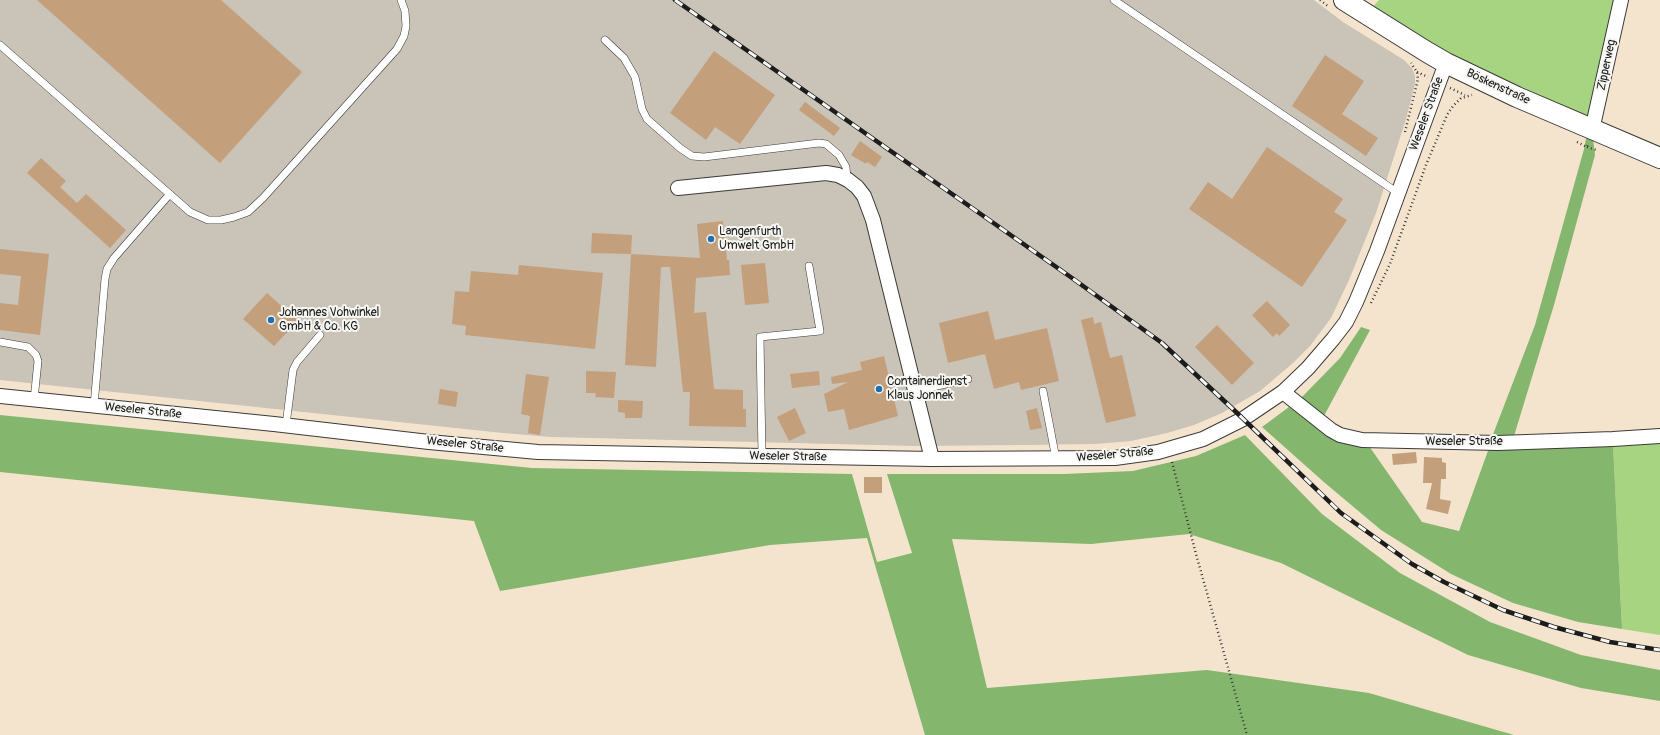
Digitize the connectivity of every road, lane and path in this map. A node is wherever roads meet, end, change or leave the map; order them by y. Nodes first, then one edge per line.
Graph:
1 (401, 0) edge
2 (1114, 0) edge
3 (1320, 0) edge
4 (1621, 0) edge
5 (1338, 4) edge
6 (606, 40) dead end
7 (0, 45) edge
8 (1407, 59) dead end
9 (1446, 62) junction
10 (1477, 96) dead end
11 (1592, 130) junction
12 (1403, 138) dead end
13 (1573, 140) dead end
14 (1660, 158) edge
15 (847, 179) junction
16 (678, 188) dead end
17 (1398, 193) junction
18 (169, 195) junction
19 (809, 266) dead end
20 (1369, 308) dead end
21 (320, 336) dead end
22 (0, 342) edge
23 (968, 379) dead end
24 (915, 391) junction
25 (1043, 391) dead end
26 (1283, 392) junction
27 (0, 396) edge
28 (34, 400) junction
29 (94, 406) junction
30 (286, 425) junction
31 (1660, 436) edge
32 (762, 456) junction
33 (932, 459) junction
34 (1056, 459) junction
35 (1176, 459) dead end
36 (1247, 735) edge

1 - 18 lane
2 - 17 lane
3 - 5 path
4 - 11 street, Zipperweg
5 - 9 main road, Böskenstraße
6 - 15 lane
7 - 18 lane
8 - 12 path
9 - 11 main road, Böskenstraße
9 - 17 street, Weseler Straße
10 - 20 path
11 - 13 path
11 - 14 main road, Böskenstraße
15 - 16 street
15 - 24 street
17 - 26 street, Weseler Straße
18 - 29 lane
19 - 32 lane
21 - 30 lane
22 - 28 lane
23 - 24 lane
24 - 33 street
25 - 34 lane
26 - 31 street, Weseler Straße
26 - 34 street, Weseler Straße
27 - 28 street, Weseler Straße
28 - 29 street, Weseler Straße
29 - 30 street, Weseler Straße
30 - 32 street, Weseler Straße
32 - 33 street, Weseler Straße
33 - 34 street, Weseler Straße
35 - 36 path

